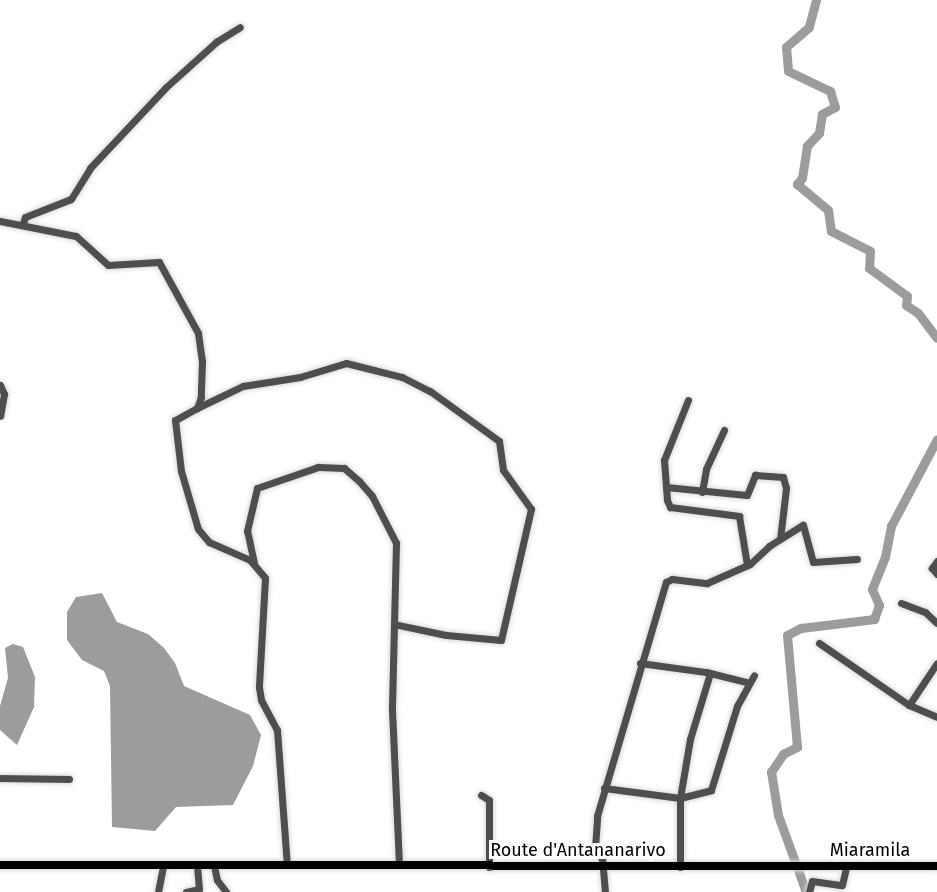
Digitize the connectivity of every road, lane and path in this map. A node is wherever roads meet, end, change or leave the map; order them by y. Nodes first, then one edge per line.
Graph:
1 (240, 27) dead end
2 (0, 221) edge
3 (23, 223) junction
4 (0, 385) edge
5 (688, 400) dead end
6 (197, 408) junction
7 (0, 416) edge
8 (724, 430) dead end
9 (666, 488) junction
10 (702, 492) junction
11 (780, 539) junction
12 (857, 559) dead end
13 (937, 561) edge
14 (254, 565) junction
15 (747, 565) junction
16 (937, 574) edge
17 (900, 603) dead end
18 (937, 623) edge
19 (393, 624) junction
20 (819, 643) dead end
21 (640, 663) junction
22 (937, 663) edge
23 (711, 673) junction
24 (754, 675) dead end
25 (750, 683) junction
26 (909, 705) junction
27 (937, 717) edge
28 (0, 778) edge
29 (69, 779) dead end
30 (604, 788) junction
31 (481, 795) dead end
32 (680, 798) junction
33 (0, 865) edge
34 (287, 865) junction
35 (399, 865) junction
36 (163, 866) junction
37 (197, 866) junction
38 (214, 866) junction
39 (603, 866) junction
40 (937, 866) edge
41 (489, 867) junction
42 (680, 867) junction
43 (802, 867) joint
44 (846, 868) junction
45 (158, 892) edge
46 (186, 892) edge
47 (226, 892) edge
48 (605, 892) edge
49 (809, 892) edge

1 - 3 street
2 - 3 street
3 - 6 street
4 - 7 street
5 - 9 street
6 - 14 street
6 - 19 street
8 - 10 street
9 - 10 street
9 - 15 street
10 - 11 street
11 - 12 street
11 - 15 street
13 - 16 street
14 - 19 street
14 - 34 street
15 - 21 street
17 - 18 street
19 - 35 street
20 - 26 street
21 - 23 street
21 - 30 street
22 - 26 street
23 - 25 street
23 - 32 street
24 - 25 street
25 - 32 street
26 - 27 street
28 - 29 street
30 - 32 street
30 - 39 street
31 - 41 street
32 - 42 street
33 - 36 main road, Route d'Antananarivo
34 - 35 main road, Route d'Antananarivo
34 - 38 main road, Route d'Antananarivo
35 - 41 main road, Route d'Antananarivo
36 - 37 main road, Route d'Antananarivo
36 - 45 street
37 - 38 main road, Route d'Antananarivo
37 - 46 street
38 - 47 street
39 - 41 main road, Route d'Antananarivo
39 - 42 main road, Route d'Antananarivo
39 - 48 street
40 - 44 main road, Miaramila
42 - 43 main road, Route d'Antananarivo
43 - 44 main road, Miaramila
44 - 49 street

